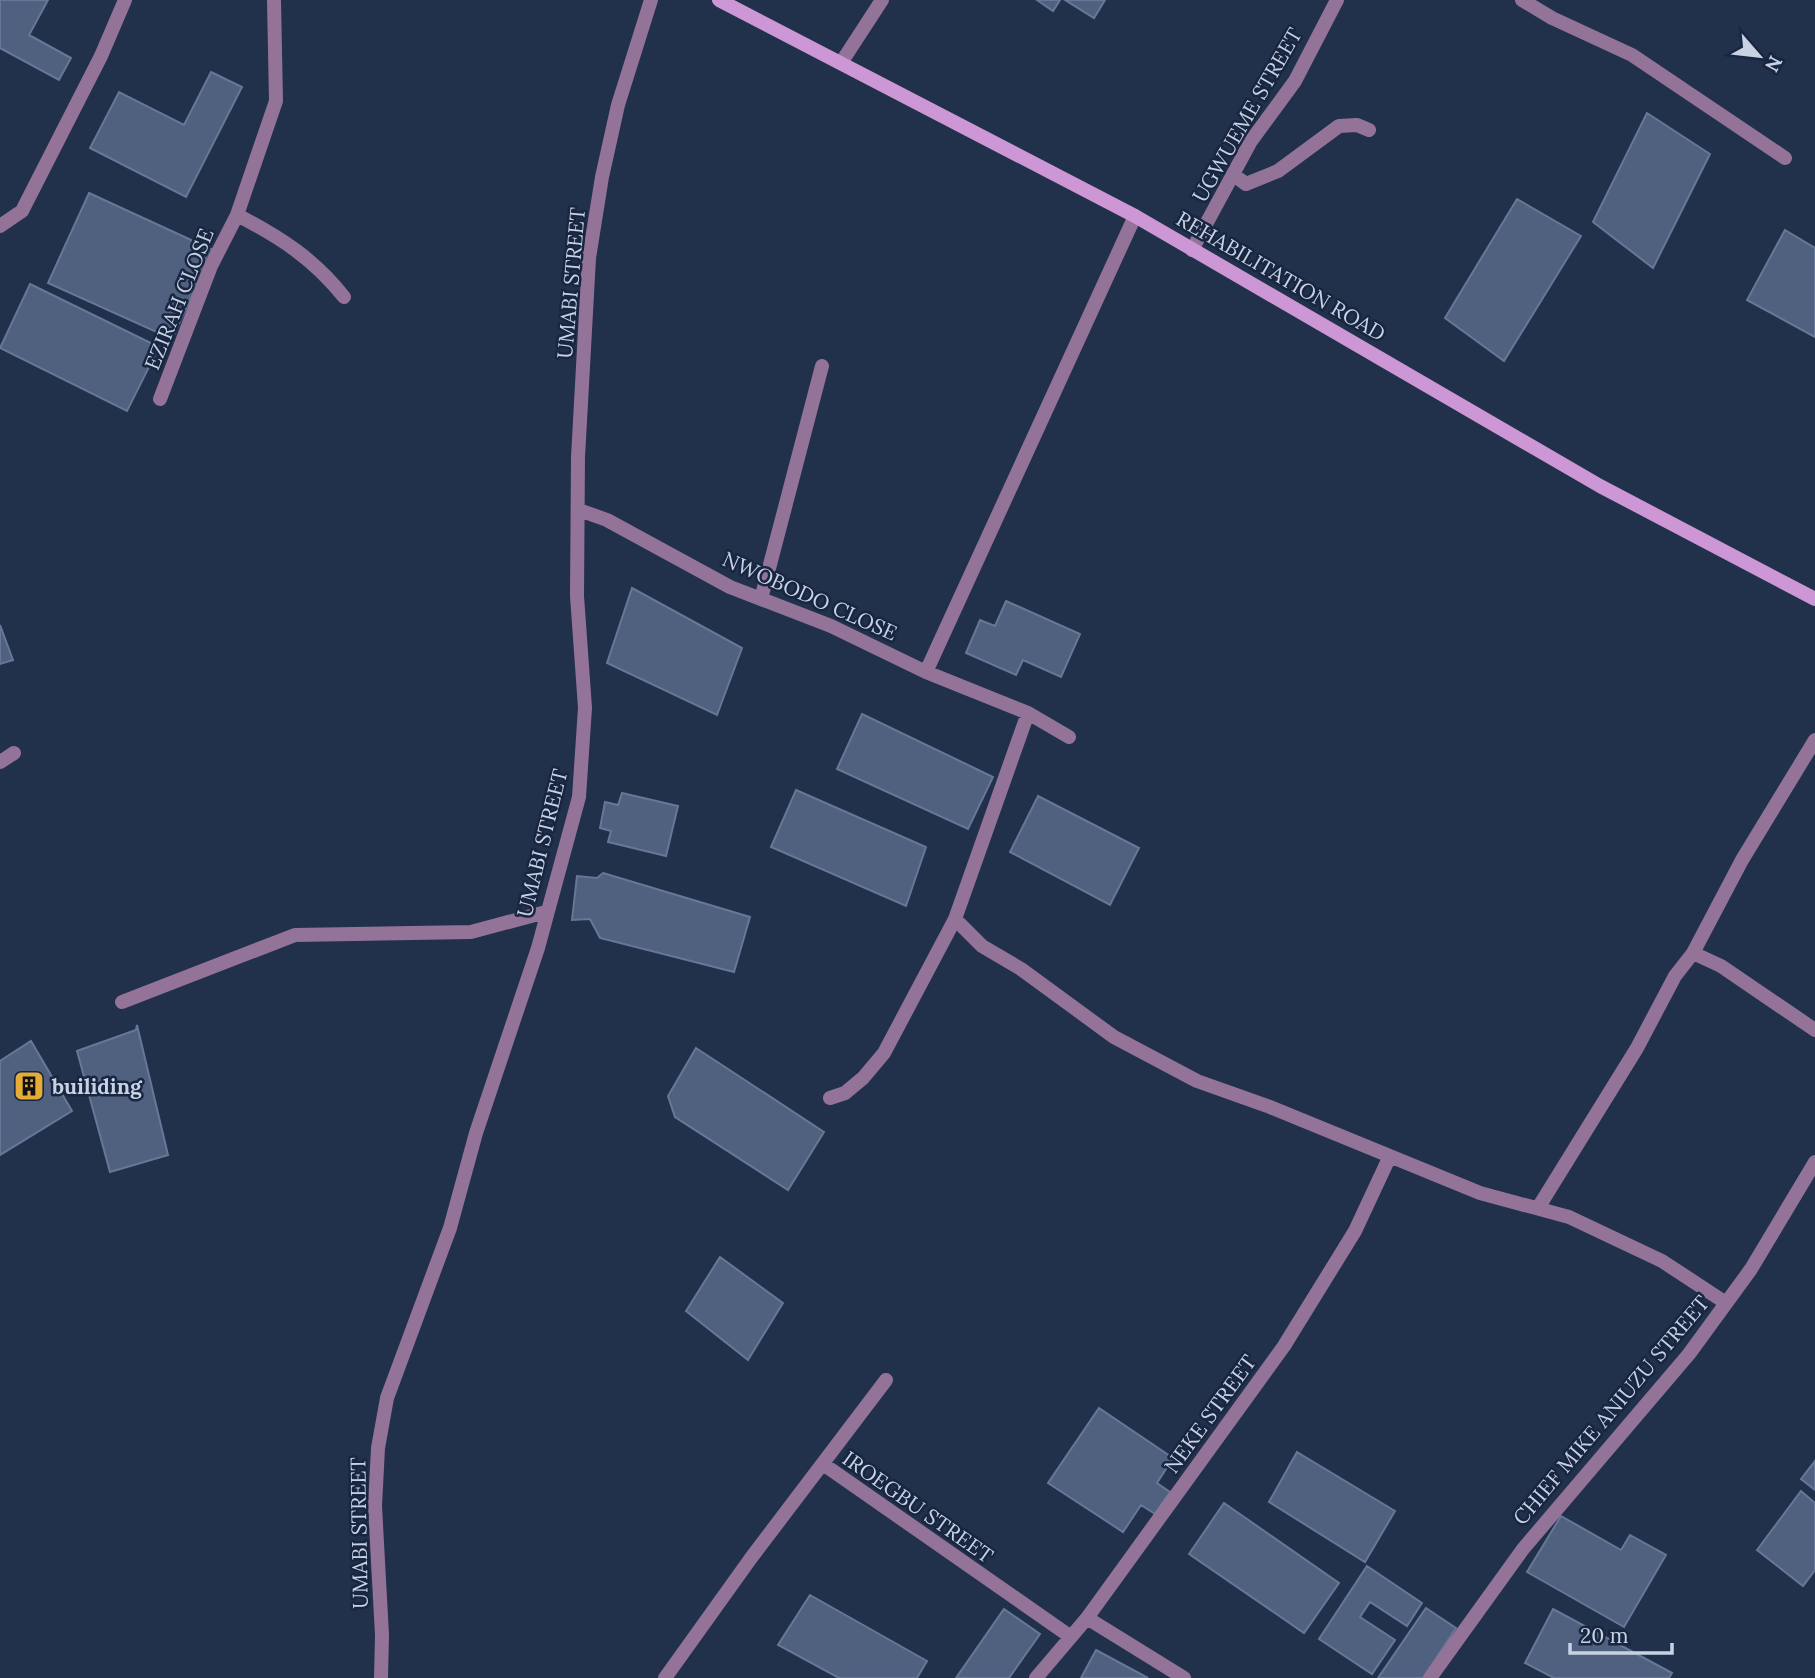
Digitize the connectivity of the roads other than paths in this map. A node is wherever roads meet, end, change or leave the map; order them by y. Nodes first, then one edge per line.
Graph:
1 (125, 0) edge
2 (274, 0) edge
3 (650, 0) edge
4 (719, 0) edge
5 (882, 0) edge
6 (1337, 0) edge
7 (1522, 0) edge
8 (841, 63) junction
9 (1369, 130) dead end
10 (1785, 158) dead end
11 (1235, 176) junction
12 (237, 215) junction
13 (1135, 216) junction
14 (0, 226) edge
15 (1192, 250) junction
16 (344, 297) dead end
17 (822, 366) dead end
18 (160, 399) dead end
19 (579, 510) junction
20 (1815, 599) edge
21 (761, 600) junction
22 (926, 671) junction
23 (1027, 713) junction
24 (1069, 737) dead end
25 (1815, 740) edge
26 (14, 753) dead end
27 (0, 762) edge
28 (546, 912) junction
29 (955, 919) junction
30 (1693, 954) junction
31 (122, 1002) dead end
32 (1815, 1030) edge
33 (830, 1098) dead end
34 (1390, 1156) junction
35 (1815, 1162) edge
36 (1538, 1209) junction
37 (1726, 1303) junction
38 (886, 1380) dead end
39 (823, 1464) junction
40 (1087, 1618) junction
41 (1071, 1637) junction
42 (381, 1678) edge
43 (665, 1678) edge
44 (1036, 1678) edge
45 (1184, 1678) edge
46 (1430, 1678) edge

1 - 14 street
2 - 12 street, EZIRAH CLOSE
3 - 19 street, UMABI STREET
4 - 8 main road, REHABILITATION ROAD
5 - 8 street
6 - 11 street, UGWUEME STREET
7 - 10 street
8 - 13 main road, REHABILITATION ROAD
9 - 11 street
11 - 15 street, UGWUEME STREET
12 - 16 street, EZIRAH CLOSE
12 - 18 street, EZIRAH CLOSE
13 - 15 main road, REHABILITATION ROAD
13 - 22 street
15 - 20 main road, REHABILITATION ROAD
17 - 21 street
19 - 21 street, NWOBODO CLOSE
19 - 28 street, UMABI STREET
21 - 22 street, NWOBODO CLOSE
22 - 23 street, NWOBODO CLOSE
23 - 24 street, NWOBODO CLOSE
23 - 29 street
25 - 30 street
26 - 27 street
28 - 31 street
28 - 42 street, UMABI STREET
29 - 33 street
29 - 34 street
30 - 32 street
30 - 36 street
34 - 36 street
34 - 40 street, NEKE STREET
35 - 37 street, CHIEF MIKE ANIUZU STREET
36 - 37 street
37 - 46 street, CHIEF MIKE ANIUZU STREET
38 - 39 street
39 - 41 street, IROEGBU STREET
39 - 43 street, IROEGBU STREET
40 - 41 street, NEKE STREET
40 - 45 street
41 - 44 street, NEKE STREET

